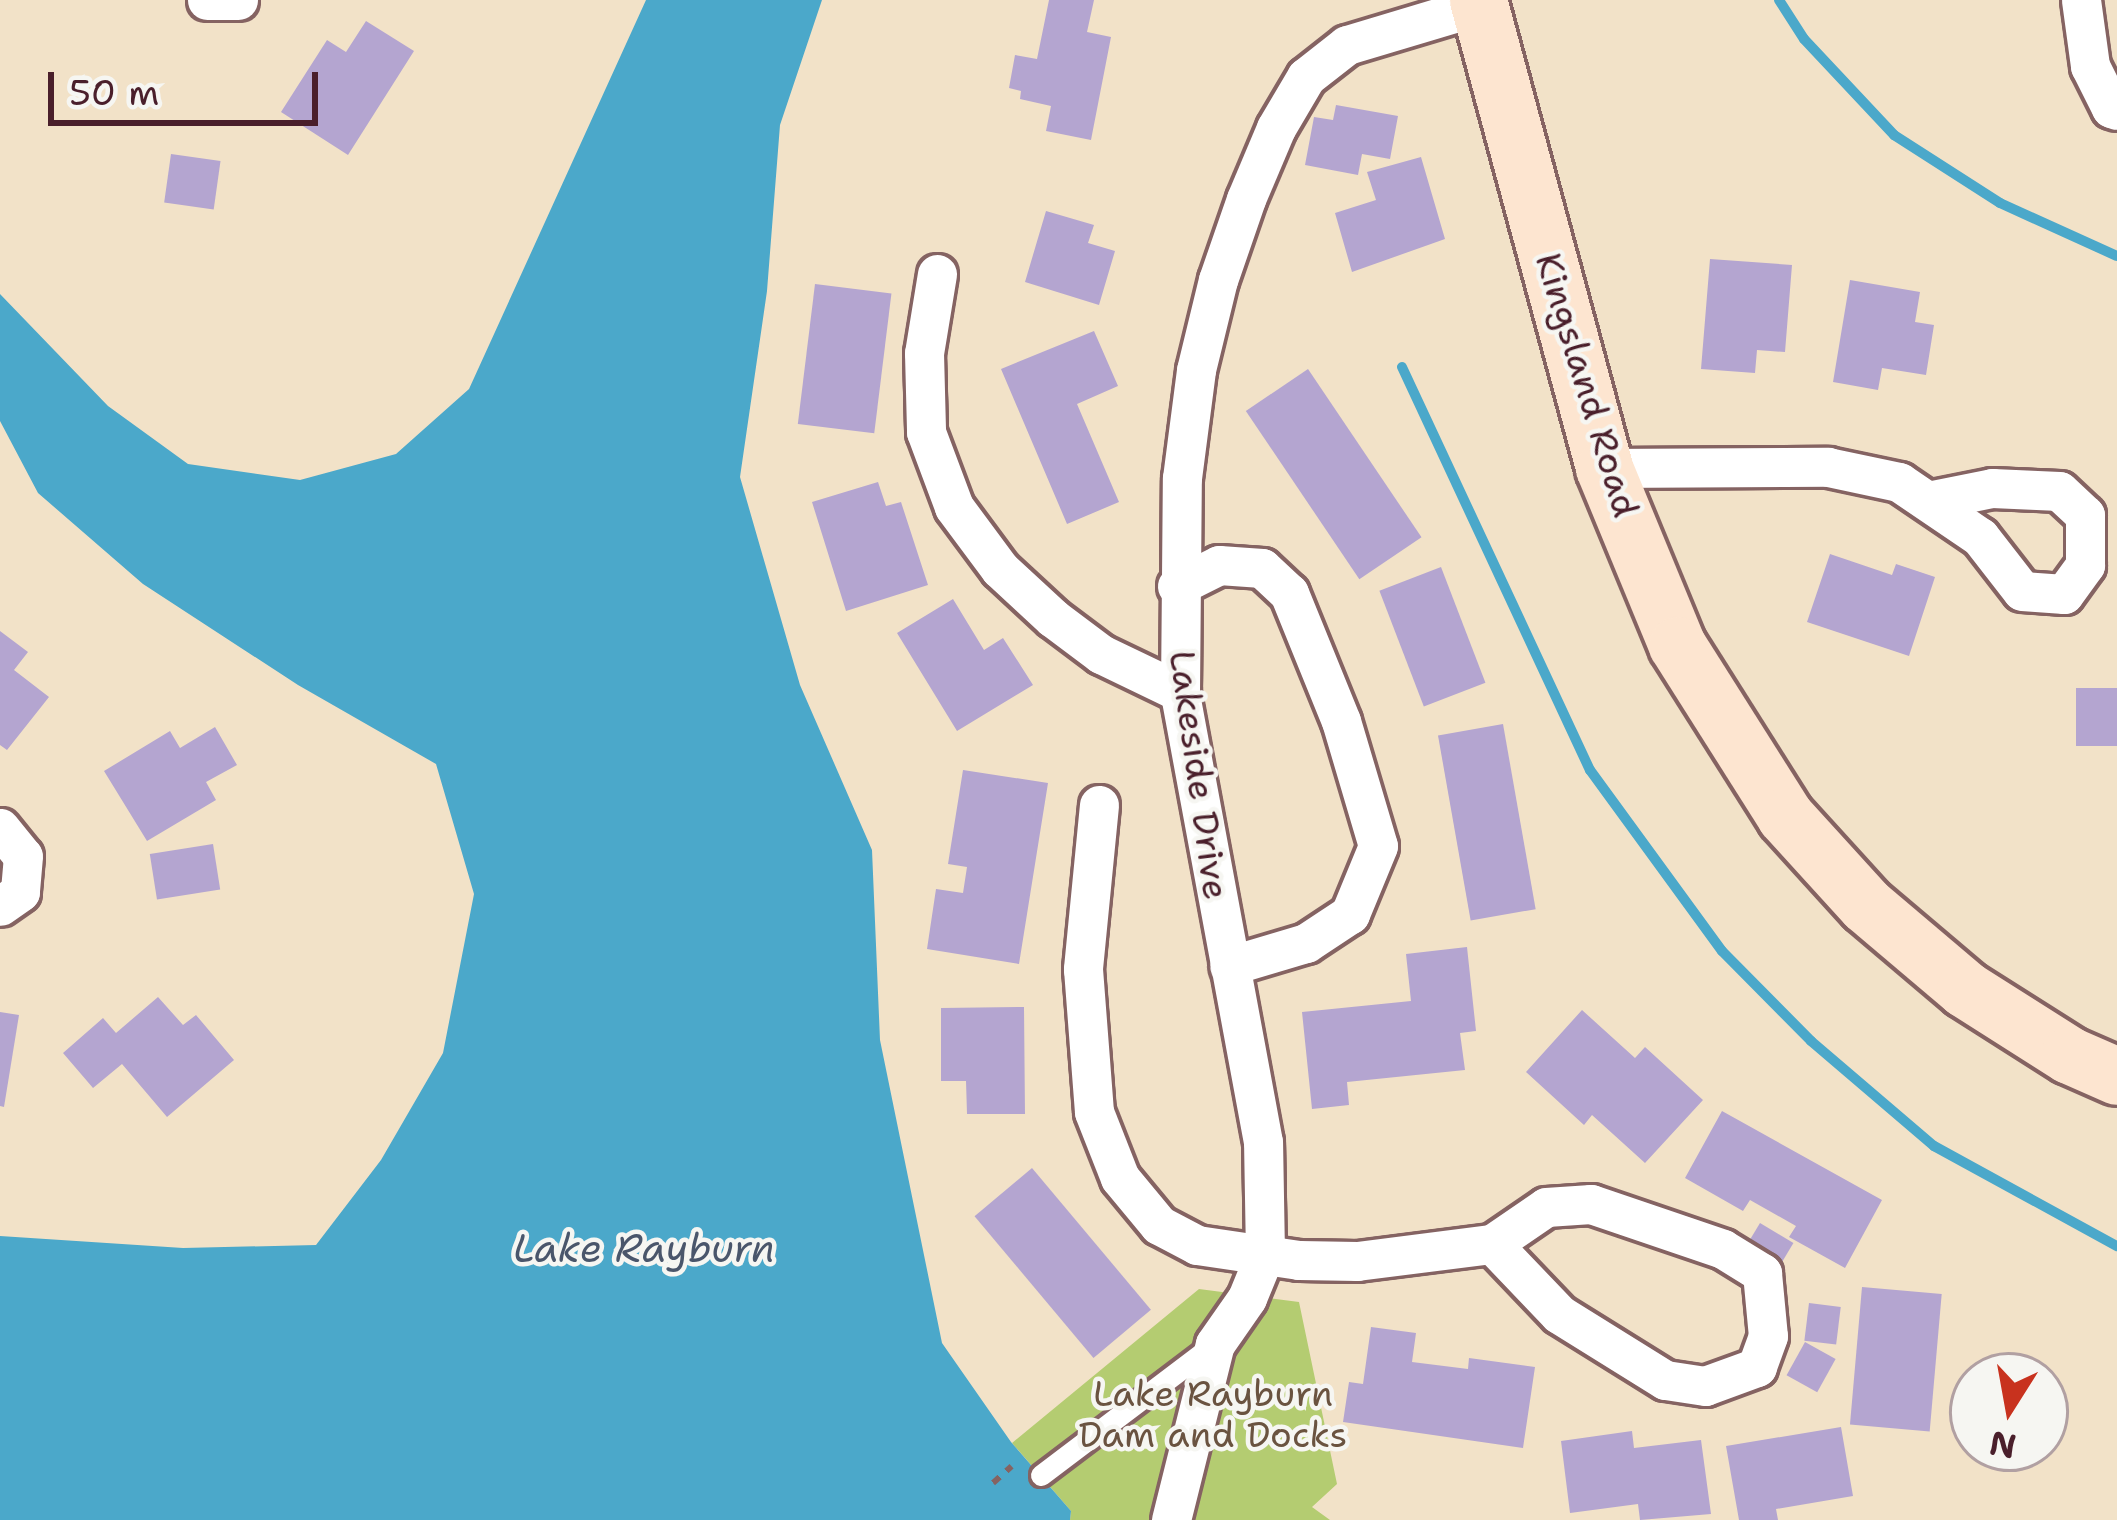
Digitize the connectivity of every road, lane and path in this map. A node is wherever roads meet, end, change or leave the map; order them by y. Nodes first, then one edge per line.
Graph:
1 (207, 0) edge
2 (238, 0) edge
3 (2080, 0) edge
4 (1479, 3) edge
5 (2117, 110) edge
6 (937, 274) dead end
7 (1604, 468) junction
8 (1928, 501) dead end
9 (1177, 586) junction
10 (1180, 692) junction
11 (1099, 805) dead end
12 (0, 828) edge
13 (0, 906) edge
14 (1229, 966) junction
15 (2117, 1076) edge
16 (1492, 1244) junction
17 (1265, 1254) junction
18 (1215, 1344) junction
19 (1041, 1475) dead end
20 (1171, 1520) edge

1 - 2 street
3 - 5 street
4 - 7 street, Kingsland Road
4 - 9 street, Lakeside Drive
6 - 10 street
7 - 8 street
7 - 15 street, Kingsland Road
9 - 10 street, Lakeside Drive
9 - 14 street
10 - 14 street, Lakeside Drive
11 - 17 street
12 - 13 street
14 - 17 street, Lakeside Drive
16 - 16 street
16 - 17 street
17 - 18 street, Lakeside Drive
18 - 19 lane
18 - 20 street, Lakeside Drive

